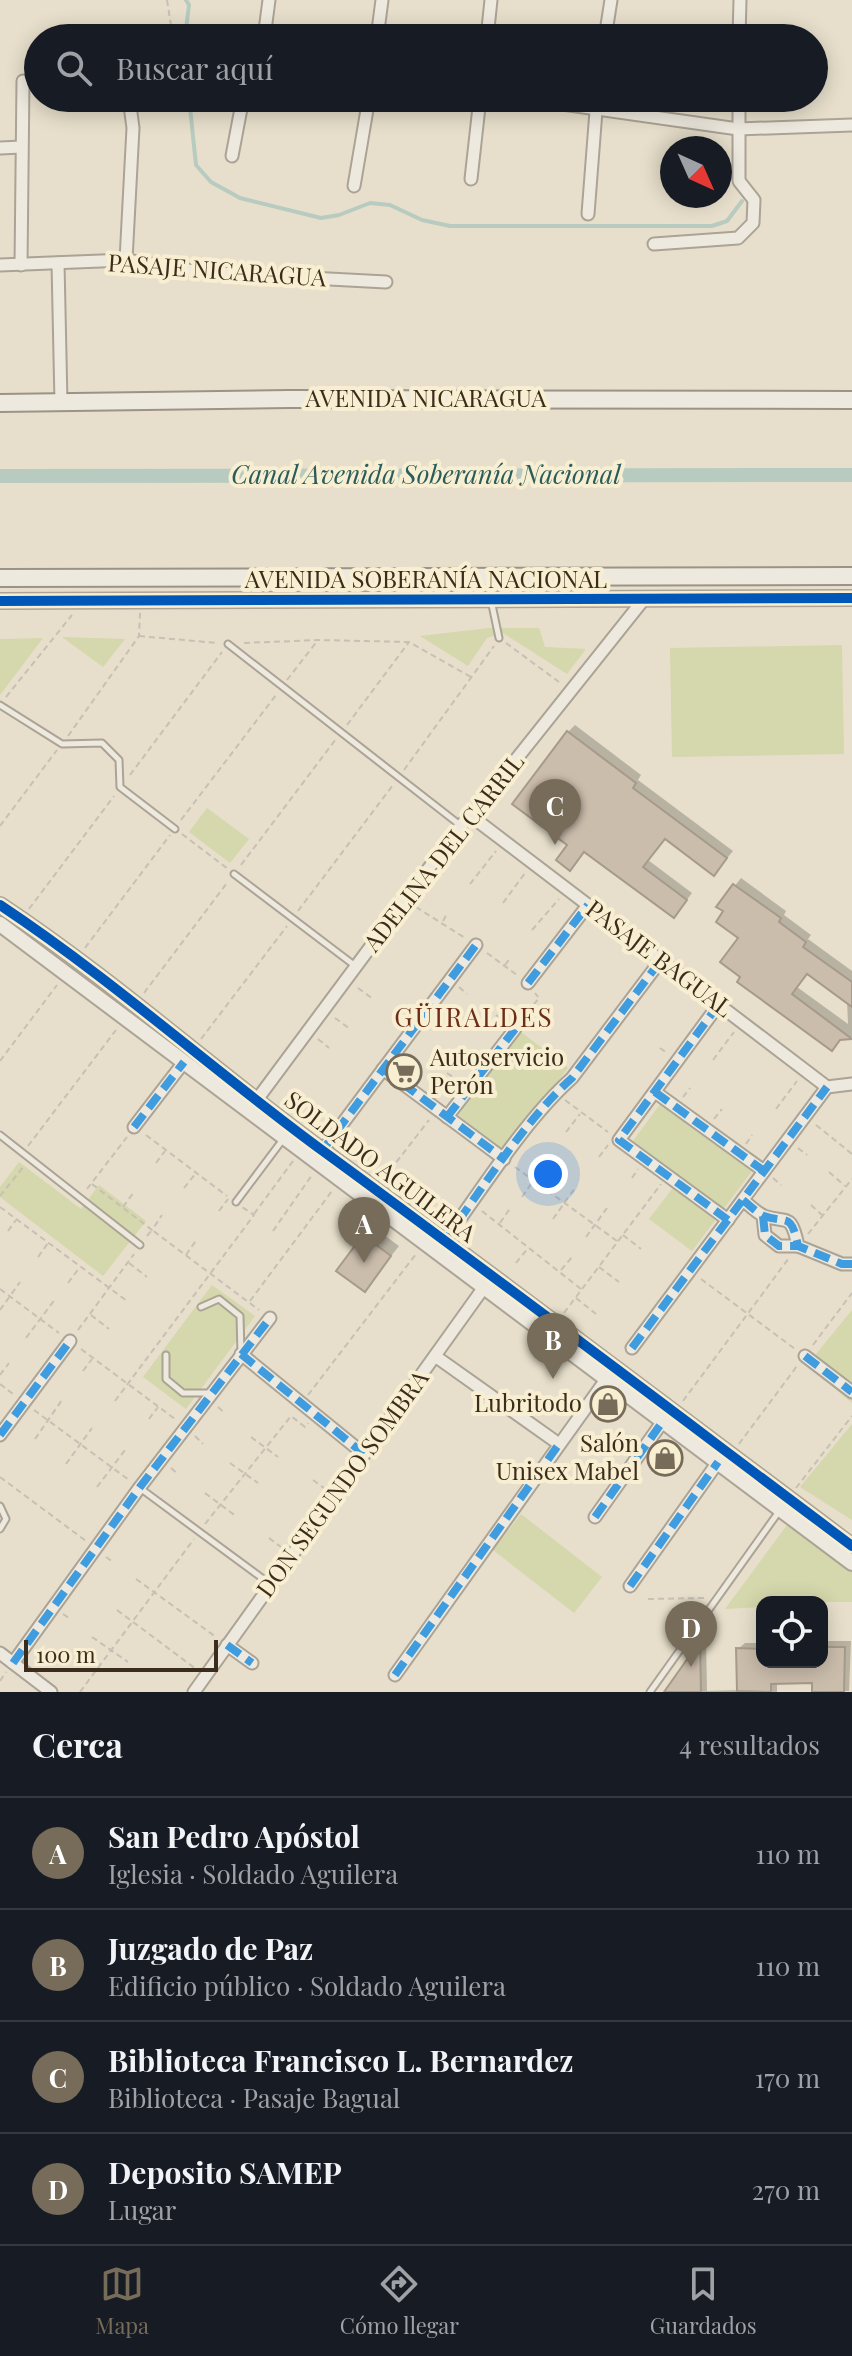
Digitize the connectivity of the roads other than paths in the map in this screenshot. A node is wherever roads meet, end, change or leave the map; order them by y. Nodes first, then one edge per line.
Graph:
1 (269, 0) edge
2 (382, 0) edge
3 (491, 0) edge
4 (611, 0) edge
5 (740, 0) edge
6 (266, 24) edge
7 (379, 24) edge
8 (488, 24) edge
9 (607, 24) edge
10 (739, 24) edge
11 (23, 81) dead end
12 (131, 112) edge
13 (240, 112) edge
14 (367, 112) edge
15 (478, 112) edge
16 (595, 112) edge
17 (645, 112) edge
18 (739, 112) edge
19 (852, 125) edge
20 (738, 129) junction
21 (21, 147) junction
22 (0, 148) edge
23 (232, 156) dead end
24 (471, 179) dead end
25 (354, 186) dead end
26 (588, 214) dead end
27 (654, 244) dead end
28 (126, 260) junction
29 (58, 263) junction
30 (0, 265) edge
31 (21, 265) junction
32 (386, 282) dead end
33 (852, 400) edge
34 (0, 403) edge
35 (61, 403) junction
36 (852, 576) edge
37 (0, 578) edge
38 (852, 598) edge
39 (644, 599) junction
40 (490, 600) junction
41 (0, 601) edge
42 (499, 638) road end
43 (228, 644) road end
44 (0, 705) edge
45 (471, 816) junction
46 (461, 825) junction
47 (175, 829) road end
48 (234, 874) road end
49 (0, 905) edge
50 (588, 905) junction
51 (0, 924) edge
52 (476, 945) dead end
53 (661, 960) junction
54 (356, 966) junction
55 (528, 983) road end
56 (719, 1004) junction
57 (515, 1029) road end
58 (188, 1056) junction
59 (383, 1069) junction
60 (852, 1084) edge
61 (827, 1087) junction
62 (655, 1092) junction
63 (253, 1105) junction
64 (442, 1113) junction
65 (134, 1127) road end
66 (0, 1135) edge
67 (284, 1137) junction
68 (321, 1157) junction
69 (504, 1159) junction
70 (764, 1171) junction
71 (366, 1188) junction
72 (743, 1200) junction
73 (236, 1202) road end
74 (763, 1216) junction
75 (728, 1220) junction
76 (445, 1240) junction
77 (140, 1245) road end
78 (798, 1246) junction
79 (852, 1264) edge
80 (488, 1282) junction
81 (201, 1307) dead end
82 (270, 1318) road end
83 (70, 1341) road end
84 (632, 1348) dead end
85 (241, 1354) junction
86 (166, 1355) dead end
87 (435, 1356) junction
88 (805, 1356) road end
89 (611, 1373) junction
90 (852, 1392) edge
91 (212, 1393) junction
92 (669, 1416) junction
93 (0, 1435) edge
94 (559, 1444) junction
95 (364, 1454) junction
96 (724, 1458) junction
97 (140, 1487) junction
98 (784, 1504) junction
99 (0, 1506) edge
100 (595, 1517) dead end
101 (0, 1529) edge
102 (852, 1546) edge
103 (852, 1563) edge
104 (271, 1585) junction
105 (630, 1586) dead end
106 (227, 1645) junction
107 (0, 1653) edge
108 (13, 1663) junction
109 (252, 1663) dead end
110 (395, 1675) dead end
111 (51, 1692) edge
112 (194, 1692) edge
113 (650, 1692) edge

1 - 6 street
2 - 7 street
3 - 8 street
4 - 9 street
5 - 10 street
11 - 21 street
12 - 28 street
13 - 23 street
14 - 25 street
15 - 24 street
16 - 26 street
17 - 20 street
18 - 20 street
19 - 20 street
20 - 27 street
21 - 22 street
21 - 31 street
28 - 29 street, PASAJE NICARAGUA
28 - 32 street, PASAJE NICARAGUA
29 - 31 street, PASAJE NICARAGUA
29 - 35 street
30 - 31 street, PASAJE NICARAGUA
33 - 35 main road, AVENIDA NICARAGUA
34 - 35 main road, AVENIDA NICARAGUA
36 - 37 main road, AVENIDA SOBERANÍA NACIONAL
38 - 39 street, AVENIDA SOBERANÍA NACIONAL
39 - 40 street, AVENIDA SOBERANÍA NACIONAL
39 - 45 street, ADELINA DEL CARRIL
40 - 41 street, AVENIDA SOBERANÍA NACIONAL
40 - 42 lane
43 - 46 lane
44 - 47 lane
45 - 46 street, ADELINA DEL CARRIL
45 - 50 street, PASAJE BAGUAL
46 - 54 street, ADELINA DEL CARRIL
48 - 54 lane
49 - 58 street, SOLDADO AGUILERA
50 - 53 street, PASAJE BAGUAL
50 - 55 street
51 - 58 street, SOLDADO AGUILERA
52 - 59 street
53 - 56 street, PASAJE BAGUAL
53 - 69 street
54 - 63 street, ADELINA DEL CARRIL
56 - 61 street, PASAJE BAGUAL
56 - 62 street
57 - 64 street
58 - 63 street, SOLDADO AGUILERA
58 - 65 street
59 - 64 street
59 - 68 street
60 - 61 street
61 - 70 street
62 - 70 street
62 - 75 street
63 - 67 street, SOLDADO AGUILERA
63 - 68 street, SOLDADO AGUILERA
64 - 69 street
66 - 77 lane
67 - 68 street, SOLDADO AGUILERA
67 - 73 lane
68 - 71 street, SOLDADO AGUILERA
68 - 71 street, SOLDADO AGUILERA
69 - 76 street
70 - 72 street
71 - 76 street, SOLDADO AGUILERA
71 - 80 street, SOLDADO AGUILERA
72 - 74 street
72 - 75 street
74 - 78 street
74 - 78 street
75 - 84 street
76 - 80 street, SOLDADO AGUILERA
78 - 79 street
80 - 87 street, DON SEGUNDO SOMBRA
80 - 89 street, SOLDADO AGUILERA
80 - 89 street, SOLDADO AGUILERA
81 - 85 lane
82 - 85 street
83 - 93 street
85 - 91 street
85 - 95 street
86 - 91 lane
87 - 94 street
87 - 95 street, DON SEGUNDO SOMBRA
88 - 90 street
89 - 92 street, SOLDADO AGUILERA
89 - 94 street
91 - 97 street
92 - 96 street, SOLDADO AGUILERA
92 - 100 street
94 - 110 street
95 - 104 street, DON SEGUNDO SOMBRA
96 - 98 street, SOLDADO AGUILERA
96 - 105 street
97 - 104 lane
97 - 108 street
98 - 102 street, SOLDADO AGUILERA
98 - 103 street, SOLDADO AGUILERA
98 - 113 lane
99 - 101 lane
104 - 106 street, DON SEGUNDO SOMBRA
106 - 109 street
106 - 112 street, DON SEGUNDO SOMBRA
107 - 108 street
108 - 111 street

